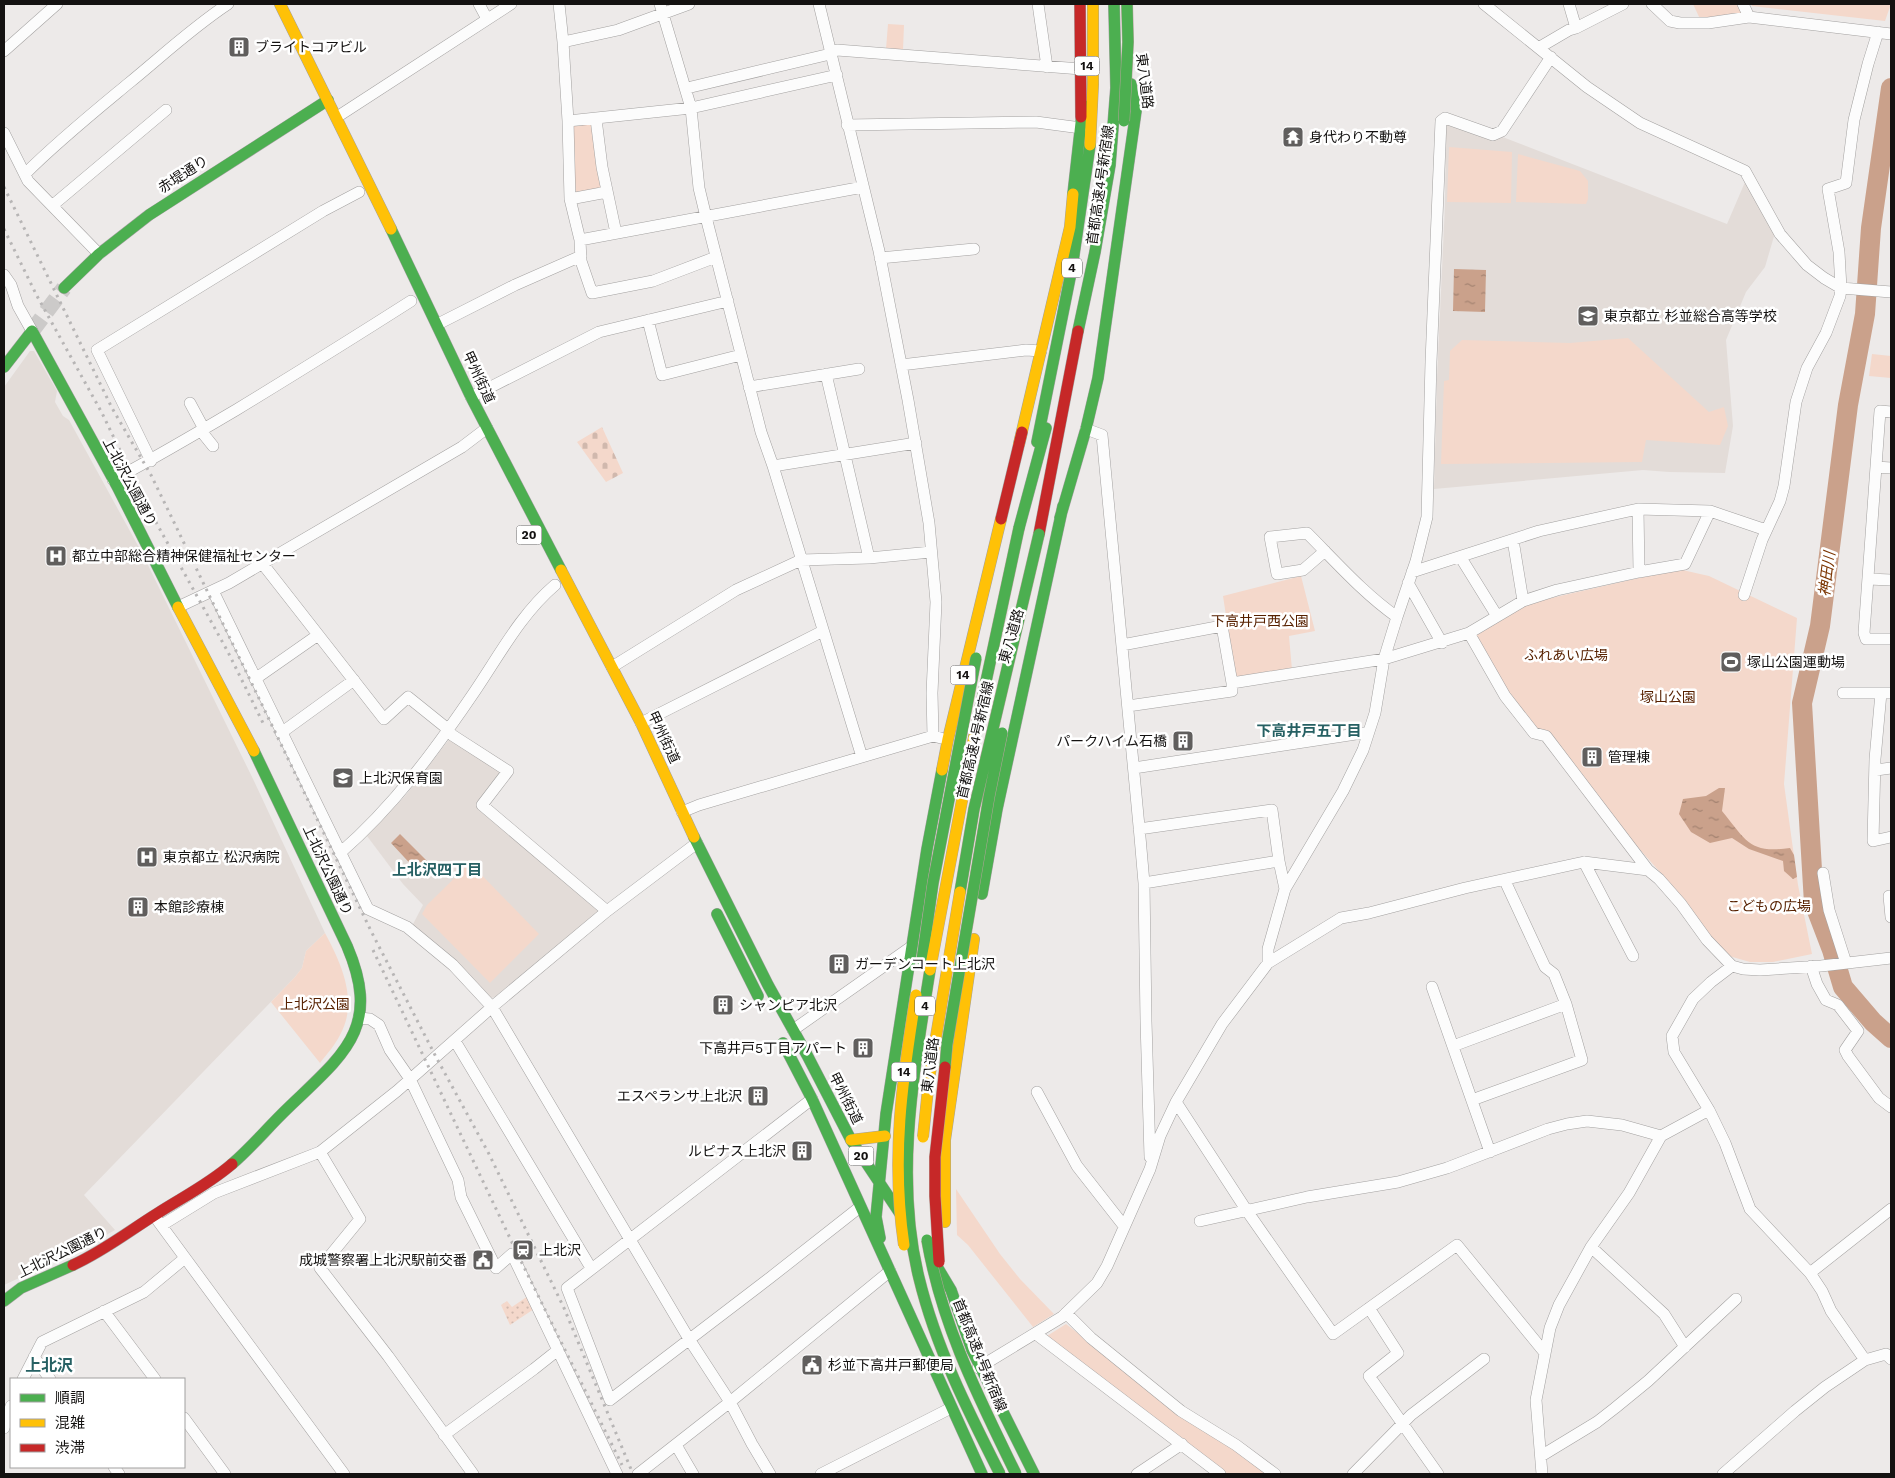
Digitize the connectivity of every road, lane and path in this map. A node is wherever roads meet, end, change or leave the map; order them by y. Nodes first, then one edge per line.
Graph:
1 (57, 4) edge
2 (228, 4) edge
3 (280, 4) edge
4 (479, 4) edge
5 (512, 4) edge
6 (559, 4) edge
7 (689, 4) edge
8 (819, 4) edge
9 (1038, 4) edge
10 (1080, 4) edge
11 (1092, 4) edge
12 (1106, 4) edge
13 (1114, 4) edge
14 (1119, 4) edge
15 (1127, 4) edge
16 (1136, 4) edge
17 (1484, 4) edge
18 (1569, 4) edge
19 (1623, 4) edge
20 (1652, 4) edge
21 (1744, 4) edge
22 (662, 8) edge
23 (1749, 17) junction
24 (487, 19) junction
25 (1576, 28) junction
26 (1878, 32) junction
27 (1891, 34) edge
28 (563, 42) junction
29 (1540, 48) junction
30 (4, 50) edge
31 (831, 52) junction
32 (1551, 57) junction
33 (1047, 67) junction
34 (1081, 69) junction
35 (837, 75) junction
36 (704, 84) junction
37 (687, 88) junction
38 (328, 100) junction
39 (315, 102) junction
40 (697, 106) junction
41 (166, 110) dead end
42 (1136, 111) junction
43 (338, 117) junction
44 (596, 118) junction
45 (568, 121) junction
46 (326, 124) junction
47 (847, 125) junction
48 (1081, 128) junction
49 (4, 133) edge
50 (338, 147) dead end
51 (1105, 164) junction
52 (25, 174) junction
53 (863, 187) junction
54 (359, 191) dead end
55 (607, 192) junction
56 (570, 199) junction
57 (53, 205) junction
58 (706, 217) junction
59 (616, 233) junction
60 (580, 240) junction
61 (974, 249) dead end
62 (99, 254) junction
63 (581, 256) junction
64 (716, 257) junction
65 (880, 258) junction
66 (4, 278) edge
67 (1100, 286) dead end
68 (64, 288) tunnel mouth
69 (1841, 288) junction
70 (1891, 292) edge
71 (411, 301) dead end
72 (728, 301) junction
73 (648, 320) junction
74 (438, 324) junction
75 (32, 331) junction
76 (1086, 349) dead end
77 (1041, 351) junction
78 (741, 355) junction
79 (441, 360) dead end
80 (901, 365) junction
81 (4, 367) edge
82 (858, 369) dead end
83 (826, 374) junction
84 (749, 387) junction
85 (472, 397) junction
86 (190, 403) dead end
87 (1891, 412) edge
88 (487, 428) junction
89 (1086, 429) junction
90 (202, 430) junction
91 (475, 431) junction
92 (1022, 432) junction
93 (916, 443) junction
94 (212, 446) dead end
95 (845, 454) junction
96 (151, 461) junction
97 (773, 466) junction
98 (1876, 466) junction
99 (1891, 468) edge
100 (114, 480) junction
101 (1063, 506) junction
102 (1638, 509) junction
103 (1710, 511) junction
104 (1019, 528) junction
105 (1766, 530) junction
106 (1039, 534) junction
107 (1513, 540) junction
108 (931, 552) junction
109 (1325, 552) junction
110 (869, 558) junction
111 (1461, 558) junction
112 (801, 560) junction
113 (262, 563) junction
114 (1639, 572) junction
115 (1410, 578) junction
116 (1868, 579) junction
117 (1891, 580) edge
118 (555, 585) dead end
119 (213, 591) junction
120 (1744, 596) dead end
121 (1523, 601) junction
122 (178, 607) junction
123 (1397, 616) junction
124 (1497, 616) junction
125 (823, 631) junction
126 (1469, 633) junction
127 (318, 635) junction
128 (1891, 640) edge
129 (1442, 642) junction
130 (1122, 645) junction
131 (1384, 660) junction
132 (612, 667) junction
133 (255, 679) junction
134 (354, 680) junction
135 (1232, 683) junction
136 (1843, 693) dead end
137 (1886, 693) edge
138 (1128, 706) junction
139 (642, 723) junction
140 (448, 730) junction
141 (1369, 732) junction
142 (281, 733) junction
143 (933, 736) junction
144 (948, 739) junction
145 (862, 757) junction
146 (1134, 768) junction
147 (1891, 768) edge
148 (1876, 770) junction
149 (682, 812) junction
150 (1140, 828) junction
151 (1891, 837) edge
152 (698, 843) junction
153 (685, 847) junction
154 (340, 853) junction
155 (1279, 861) junction
156 (1584, 862) junction
157 (693, 864) dead end
158 (1648, 870) junction
159 (1823, 873) dead end
160 (1505, 881) junction
161 (1144, 883) junction
162 (1285, 889) junction
163 (1891, 896) edge
164 (711, 902) dead end
165 (607, 911) junction
166 (1891, 916) edge
167 (917, 921) junction
168 (975, 931) junction
169 (911, 947) junction
170 (1632, 956) dead end
171 (1891, 958) edge
172 (1268, 963) junction
173 (1844, 963) junction
174 (1732, 966) junction
175 (1811, 966) junction
176 (1432, 987) dead end
177 (762, 1004) dead end
178 (1566, 1004) junction
179 (492, 1007) junction
180 (359, 1018) junction
181 (793, 1030) junction
182 (780, 1036) dead end
183 (455, 1041) junction
184 (1453, 1046) junction
185 (410, 1080) junction
186 (1037, 1092) dead end
187 (812, 1099) junction
188 (1472, 1100) junction
189 (1176, 1102) junction
190 (1891, 1107) edge
191 (1710, 1110) junction
192 (884, 1136) junction
193 (1661, 1136) junction
194 (851, 1140) junction
195 (923, 1146) dead end
196 (320, 1152) junction
197 (1490, 1152) junction
198 (1150, 1169) junction
199 (879, 1185) junction
200 (860, 1206) junction
201 (1891, 1209) edge
202 (1247, 1211) junction
203 (153, 1216) junction
204 (1200, 1221) dead end
205 (162, 1225) junction
206 (1124, 1226) junction
207 (926, 1228) dead end
208 (631, 1238) junction
209 (1591, 1247) junction
210 (185, 1258) junction
211 (884, 1259) junction
212 (591, 1268) junction
213 (890, 1271) junction
214 (1810, 1273) junction
215 (951, 1290) junction
216 (1736, 1299) dead end
217 (4, 1301) edge
218 (1369, 1308) junction
219 (104, 1311) junction
220 (1066, 1313) junction
221 (1036, 1334) junction
222 (689, 1339) junction
223 (1686, 1346) junction
224 (558, 1350) junction
225 (1545, 1353) junction
226 (34, 1357) junction
227 (1484, 1359) dead end
228 (1891, 1359) edge
229 (1865, 1360) junction
230 (981, 1367) junction
231 (24, 1378) edge
232 (49, 1378) edge
233 (154, 1378) edge
234 (943, 1388) junction
235 (730, 1402) junction
236 (951, 1408) junction
237 (10, 1409) edge
238 (185, 1419) edge
239 (1402, 1423) junction
240 (4, 1428) edge
241 (444, 1435) junction
242 (1182, 1444) junction
243 (676, 1445) junction
244 (1541, 1456) junction
245 (225, 1474) edge
246 (344, 1474) edge
247 (473, 1474) edge
248 (617, 1474) edge
249 (638, 1474) edge
250 (693, 1474) edge
251 (770, 1474) edge
252 (821, 1474) edge
253 (982, 1474) edge
254 (992, 1474) edge
255 (1000, 1474) edge
256 (1016, 1474) edge
257 (1024, 1474) edge
258 (1034, 1474) edge
259 (1137, 1474) edge
260 (1220, 1474) edge
261 (1275, 1474) edge
262 (1353, 1474) edge
263 (1438, 1474) edge
264 (1542, 1474) edge
265 (1723, 1474) edge

1 - 30 street
2 - 52 street
3 - 38 main road, 甲州街道 / 20
4 - 24 street
5 - 24 street
6 - 28 street
7 - 22 street
8 - 31 street
9 - 33 street
10 - 34 main road
11 - 48 main road, 東八道路 / 14
11 - 104 main road, 首都高速4号新宿線 / 4
12 - 51 main road
13 - 51 main road
14 - 42 main road, 東八道路
15 - 67 main road, 首都高速4号新宿線 / 4, bridge
16 - 42 main road
17 - 29 street
18 - 25 street
19 - 25 street
20 - 23 street
21 - 23 street
22 - 28 street
22 - 37 street
23 - 26 street
24 - 43 street
25 - 29 street
26 - 27 street
26 - 69 street
28 - 45 street
29 - 32 street
31 - 33 street
31 - 35 street
31 - 36 street
32 - 69 street
32 - 115 street
33 - 34 street
34 - 48 main road
35 - 40 street
35 - 47 street
36 - 37 street
36 - 40 street
37 - 40 street
38 - 39 main road, 赤堤通り
38 - 43 main road, 甲州街道 / 20
39 - 46 main road
39 - 62 main road, 赤堤通り
40 - 44 street
40 - 58 street
41 - 57 street
42 - 89 main road, 東八道路
43 - 46 main road
43 - 74 main road, 甲州街道 / 20
44 - 45 street
44 - 55 street
45 - 56 street
46 - 50 main road
47 - 48 street
47 - 53 street
48 - 77 main road, 東八道路 / 14
49 - 52 street
51 - 104 main road
51 - 106 main road
52 - 57 street
53 - 58 street
53 - 65 street
54 - 96 street
55 - 56 street
55 - 59 street
56 - 60 street
57 - 62 street
58 - 59 street
58 - 64 street
59 - 60 street
60 - 63 street
61 - 65 street
62 - 68 main road, 赤堤通り
63 - 64 street
63 - 74 street
64 - 72 street
65 - 80 street
66 - 75 street
69 - 70 street
69 - 105 street
71 - 90 street
72 - 73 street
72 - 78 street
73 - 78 street
73 - 85 street
74 - 85 main road, 甲州街道 / 20
75 - 81 main road
75 - 100 main road, 上北沢公園通り
76 - 106 main road, 首都高速4号新宿線 / 4
77 - 80 street
77 - 92 main road, 東八道路 / 14
78 - 84 street
79 - 91 main road, 甲州街道
80 - 93 street
82 - 83 street
83 - 84 street
83 - 95 street
84 - 97 street
85 - 88 main road, 甲州街道 / 20
86 - 90 street
87 - 98 street
88 - 91 street
88 - 132 main road, 甲州街道 / 20
89 - 101 main road, 東八道路
89 - 130 street
90 - 94 street
90 - 96 street
91 - 113 street
92 - 144 main road, 14
92 - 254 main road, 東八道路 / 14, bridge
93 - 95 street
93 - 108 street
95 - 97 street
95 - 110 street
96 - 100 street
97 - 112 street
98 - 99 street
98 - 116 street
100 - 122 main road, 上北沢公園通り
101 - 168 main road
101 - 257 main road, 東八道路, bridge
102 - 103 street
102 - 107 street
102 - 114 street
103 - 105 street
103 - 114 street
104 - 255 main road, 首都高速4号新宿線 / 4, bridge
105 - 120 street
106 - 195 main road, 首都高速4号新宿線 / 4, bridge
107 - 111 street
107 - 121 street
108 - 110 street
108 - 143 street
109 - 109 street
109 - 123 street
110 - 112 street
111 - 115 street
111 - 124 street
112 - 125 street
112 - 132 street
113 - 119 street
113 - 127 street
114 - 121 street
115 - 123 street
115 - 129 street
116 - 117 street
116 - 128 street
118 - 140 street
119 - 122 street
119 - 133 street
121 - 124 street
122 - 180 main road, 上北沢公園通り
123 - 131 street
124 - 126 street
125 - 139 street
125 - 145 street
126 - 129 street
126 - 158 street
127 - 133 street
127 - 134 street
129 - 131 street
130 - 135 street
130 - 138 street
131 - 135 street
131 - 141 street
132 - 139 main road, 甲州街道 / 20
133 - 142 street
134 - 140 street
134 - 142 street
135 - 138 street
136 - 137 street
137 - 148 street
138 - 146 street
139 - 149 main road, 甲州街道 / 20
140 - 154 street
140 - 165 street
141 - 146 street
141 - 162 street
142 - 154 street
143 - 144 street
143 - 145 street
144 - 167 main road, 14
145 - 149 street
146 - 150 street
147 - 148 street
148 - 151 street
149 - 152 main road, 甲州街道 / 20
150 - 155 street
150 - 161 street
152 - 153 street
152 - 181 main road, 甲州街道 / 20
153 - 157 main road
153 - 165 street
154 - 179 street
155 - 161 street
155 - 162 street
156 - 158 street
156 - 160 street
156 - 170 street
158 - 174 street
159 - 173 street
160 - 172 street
160 - 178 street
161 - 198 street
162 - 172 street
163 - 166 street
164 - 177 main road
165 - 179 street
167 - 168 main road
167 - 169 main road, 14
168 - 215 main road
169 - 181 street
169 - 192 main road, 14
171 - 173 street
172 - 189 street
173 - 175 street
174 - 175 street
174 - 191 street
175 - 190 street
176 - 184 street
178 - 184 street
178 - 188 street
179 - 183 street
179 - 208 street
180 - 185 street
180 - 203 main road, 上北沢公園通り
181 - 194 main road, 甲州街道 / 20
182 - 187 main road, 20
183 - 185 street
183 - 212 street
184 - 188 street
185 - 196 street
185 - 224 street
186 - 206 street
187 - 200 main road, 20
187 - 208 street
188 - 197 street
189 - 198 street
189 - 202 street
191 - 193 street
191 - 214 street
192 - 194 main road
192 - 199 main road, 14
193 - 197 street
193 - 209 street
194 - 199 main road, 甲州街道 / 20
196 - 205 street
196 - 241 street
197 - 202 street
198 - 206 street
199 - 211 main road, 14
199 - 215 main road, 甲州街道 / 20
200 - 211 main road, 20
200 - 222 street
201 - 214 street
202 - 204 street
202 - 218 street
203 - 205 street
203 - 217 main road, 上北沢公園通り
205 - 210 street
206 - 220 street
207 - 256 main road, 首都高速4号新宿線, bridge
208 - 212 street
208 - 222 street
209 - 223 street
209 - 225 street
210 - 219 street
210 - 246 street
211 - 213 main road, 20
212 - 222 street
213 - 234 main road, 20
213 - 235 street
214 - 229 street
215 - 230 main road, 甲州街道 / 20
216 - 223 street
218 - 225 street
218 - 239 street
219 - 226 street
219 - 233 street
220 - 221 street
220 - 261 street
221 - 230 street
221 - 242 street
222 - 235 street
223 - 244 street
224 - 241 street
224 - 248 street
225 - 244 street
226 - 231 street
226 - 232 street
227 - 239 street
228 - 229 street
229 - 265 street
230 - 234 street
230 - 258 main road, 甲州街道 / 20
234 - 236 main road, 20
235 - 243 street
235 - 251 street
236 - 252 street
236 - 253 main road, 20
237 - 240 street
238 - 245 street
239 - 262 street
239 - 263 street
241 - 247 street
242 - 259 street
242 - 260 street
243 - 249 street
243 - 250 street
244 - 264 street

